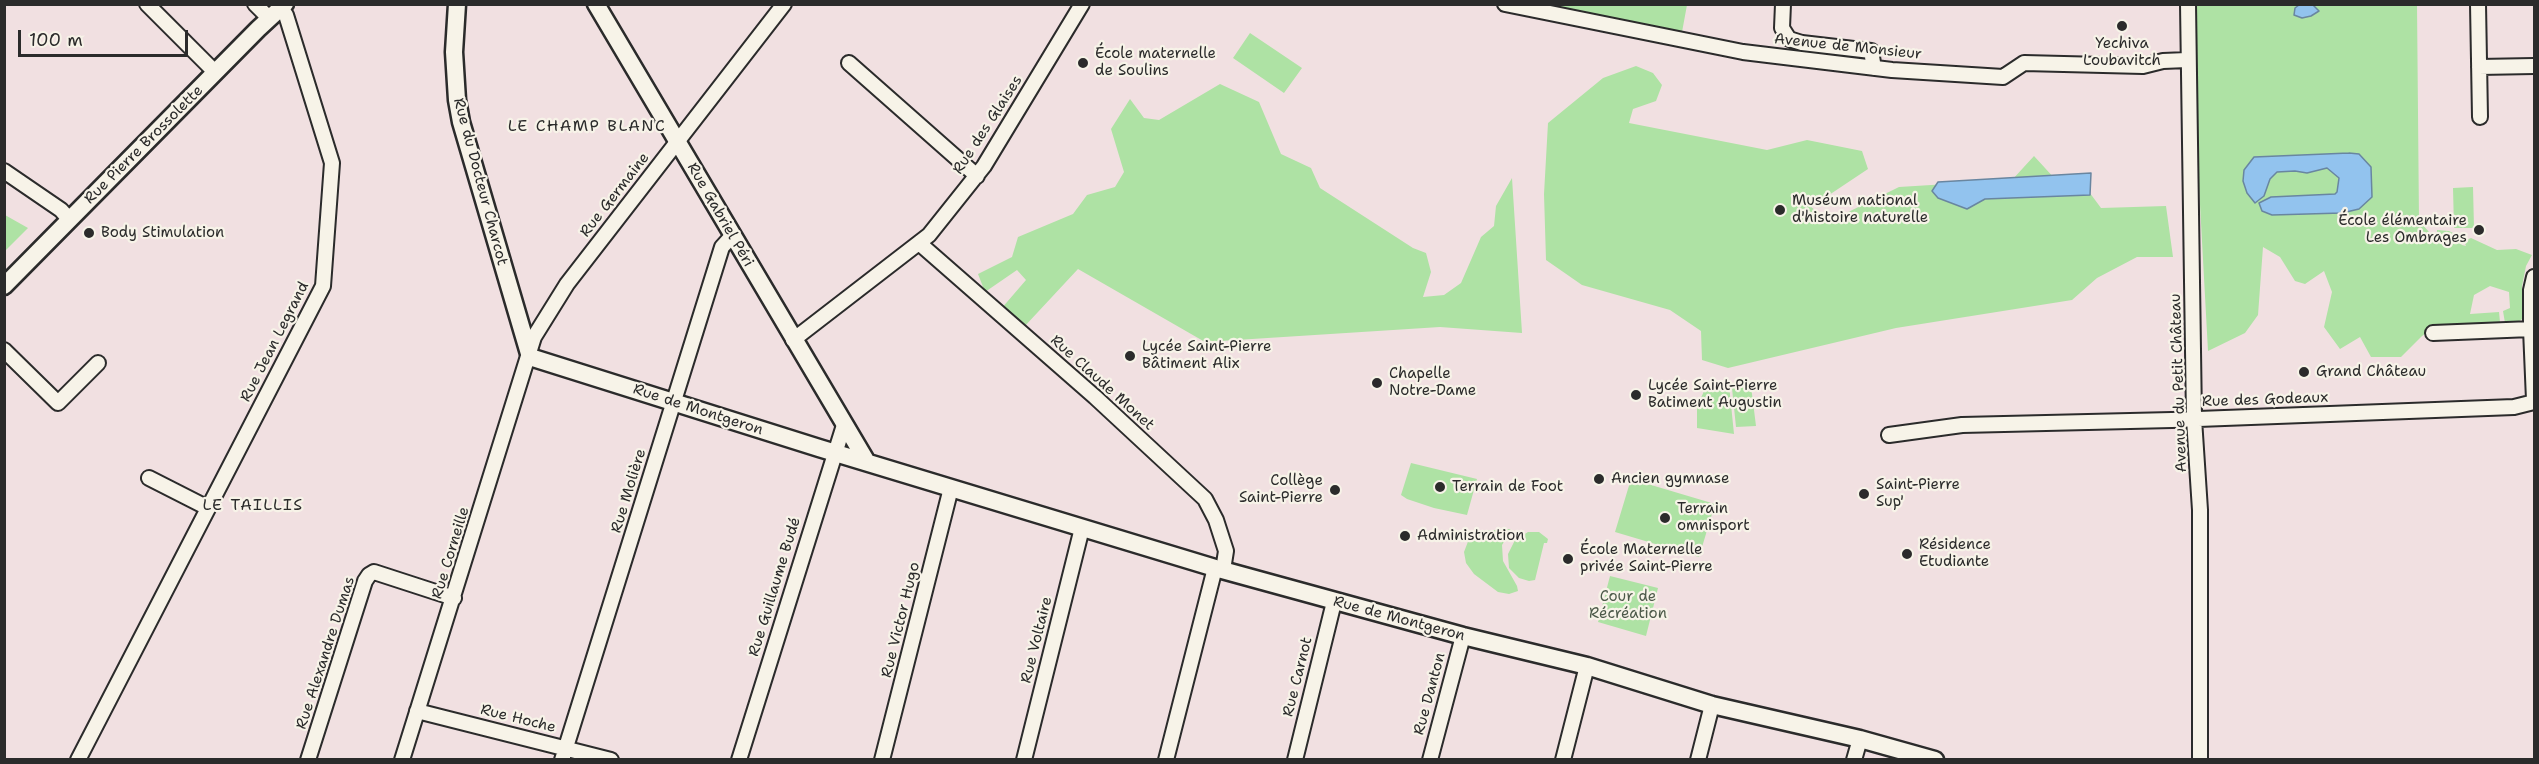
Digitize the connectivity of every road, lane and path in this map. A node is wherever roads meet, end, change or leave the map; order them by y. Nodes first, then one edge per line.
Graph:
1 (147, 4) edge
2 (255, 4) edge
3 (457, 4) edge
4 (596, 4) edge
5 (784, 4) edge
6 (1082, 4) edge
7 (1505, 4) edge
8 (1783, 4) edge
9 (2188, 4) edge
10 (2478, 4) edge
11 (278, 10) edge
12 (2187, 60) junction
13 (849, 63) dead end
14 (2535, 66) edge
15 (2479, 67) junction
16 (1874, 68) junction
17 (215, 72) junction
18 (2480, 117) dead end
19 (677, 142) junction
20 (6, 175) edge
21 (977, 176) junction
22 (69, 219) junction
23 (732, 236) junction
24 (919, 243) junction
25 (11, 270) edge
26 (2535, 277) edge
27 (4, 286) edge
28 (2531, 329) junction
29 (2433, 333) dead end
30 (793, 340) junction
31 (4, 350) edge
32 (530, 357) junction
33 (98, 363) dead end
34 (2535, 401) edge
35 (674, 402) junction
36 (2194, 419) junction
37 (844, 426) junction
38 (1889, 435) dead end
39 (836, 453) junction
40 (867, 462) junction
41 (150, 478) dead end
42 (951, 488) junction
43 (208, 508) junction
44 (1083, 528) junction
45 (1219, 569) junction
46 (454, 598) junction
47 (1334, 602) junction
48 (1463, 636) junction
49 (1587, 666) junction
50 (1712, 705) junction
51 (417, 711) junction
52 (1860, 739) junction
53 (563, 753) edge
54 (78, 759) edge
55 (309, 759) edge
56 (402, 759) edge
57 (611, 759) edge
58 (739, 759) edge
59 (882, 759) edge
60 (1024, 759) edge
61 (1166, 759) edge
62 (1295, 759) edge
63 (1430, 759) edge
64 (1563, 759) edge
65 (1698, 759) edge
66 (1854, 759) edge
67 (1935, 759) edge
68 (2200, 759) edge

1 - 17 street
2 - 11 street
3 - 32 street, Rue du Docteur Charcot
4 - 19 street, Rue Gabriel Péri
5 - 19 street, Rue Germaine
6 - 21 street, Rue des Glaises
7 - 16 street, Avenue de Monsieur
8 - 16 street
9 - 12 street, Avenue du Petit Château
10 - 15 street
11 - 17 street, Rue Pierre Brossolette
11 - 43 street, Rue Jean Legrand
12 - 16 street, Avenue de Monsieur
12 - 36 street, Avenue du Petit Château
13 - 21 street
14 - 15 street
15 - 18 street
17 - 22 street, Rue Pierre Brossolette
19 - 23 street, Rue Gabriel Péri
19 - 32 street, Rue Germaine
20 - 22 street
21 - 24 street, Rue des Glaises
22 - 25 street, Rue Pierre Brossolette
23 - 30 street, Rue Gabriel Péri
23 - 35 street, Rue Molière
24 - 30 street, Rue des Glaises
24 - 45 street, Rue Claude Monet
25 - 27 street, Rue Pierre Brossolette
26 - 28 street
28 - 29 street
28 - 34 street
30 - 37 street, Rue Gabriel Péri
31 - 33 street
32 - 35 street, Rue de Montgeron
32 - 46 street, Rue Corneille
34 - 36 street, Rue des Godeaux
35 - 39 street, Rue de Montgeron
35 - 53 street, Rue Molière
36 - 38 street, Rue des Godeaux
36 - 68 street, Avenue du Petit Château
37 - 39 street, Rue Guillaume Budé
37 - 40 street
39 - 40 street, Rue de Montgeron
39 - 58 street, Rue Guillaume Budé
40 - 42 street, Rue de Montgeron
41 - 43 street
42 - 44 street, Rue de Montgeron
42 - 59 street, Rue Victor Hugo
43 - 54 street, Rue Jean Legrand
44 - 45 street, Rue de Montgeron
44 - 60 street, Rue Voltaire
45 - 47 street, Rue de Montgeron
45 - 61 street, Rue Claude Monet
46 - 51 street, Rue Corneille
46 - 55 street, Rue Alexandre Dumas
47 - 48 street, Rue de Montgeron
47 - 62 street, Rue Carnot
48 - 49 street, Rue de Montgeron
48 - 63 street, Rue Danton
49 - 50 street, Rue de Montgeron
49 - 64 street
50 - 52 street, Rue de Montgeron
50 - 65 street
51 - 53 street, Rue Hoche
51 - 56 street, Rue Corneille
52 - 66 street
52 - 67 street, Rue de Montgeron
53 - 57 street, Rue Hoche

